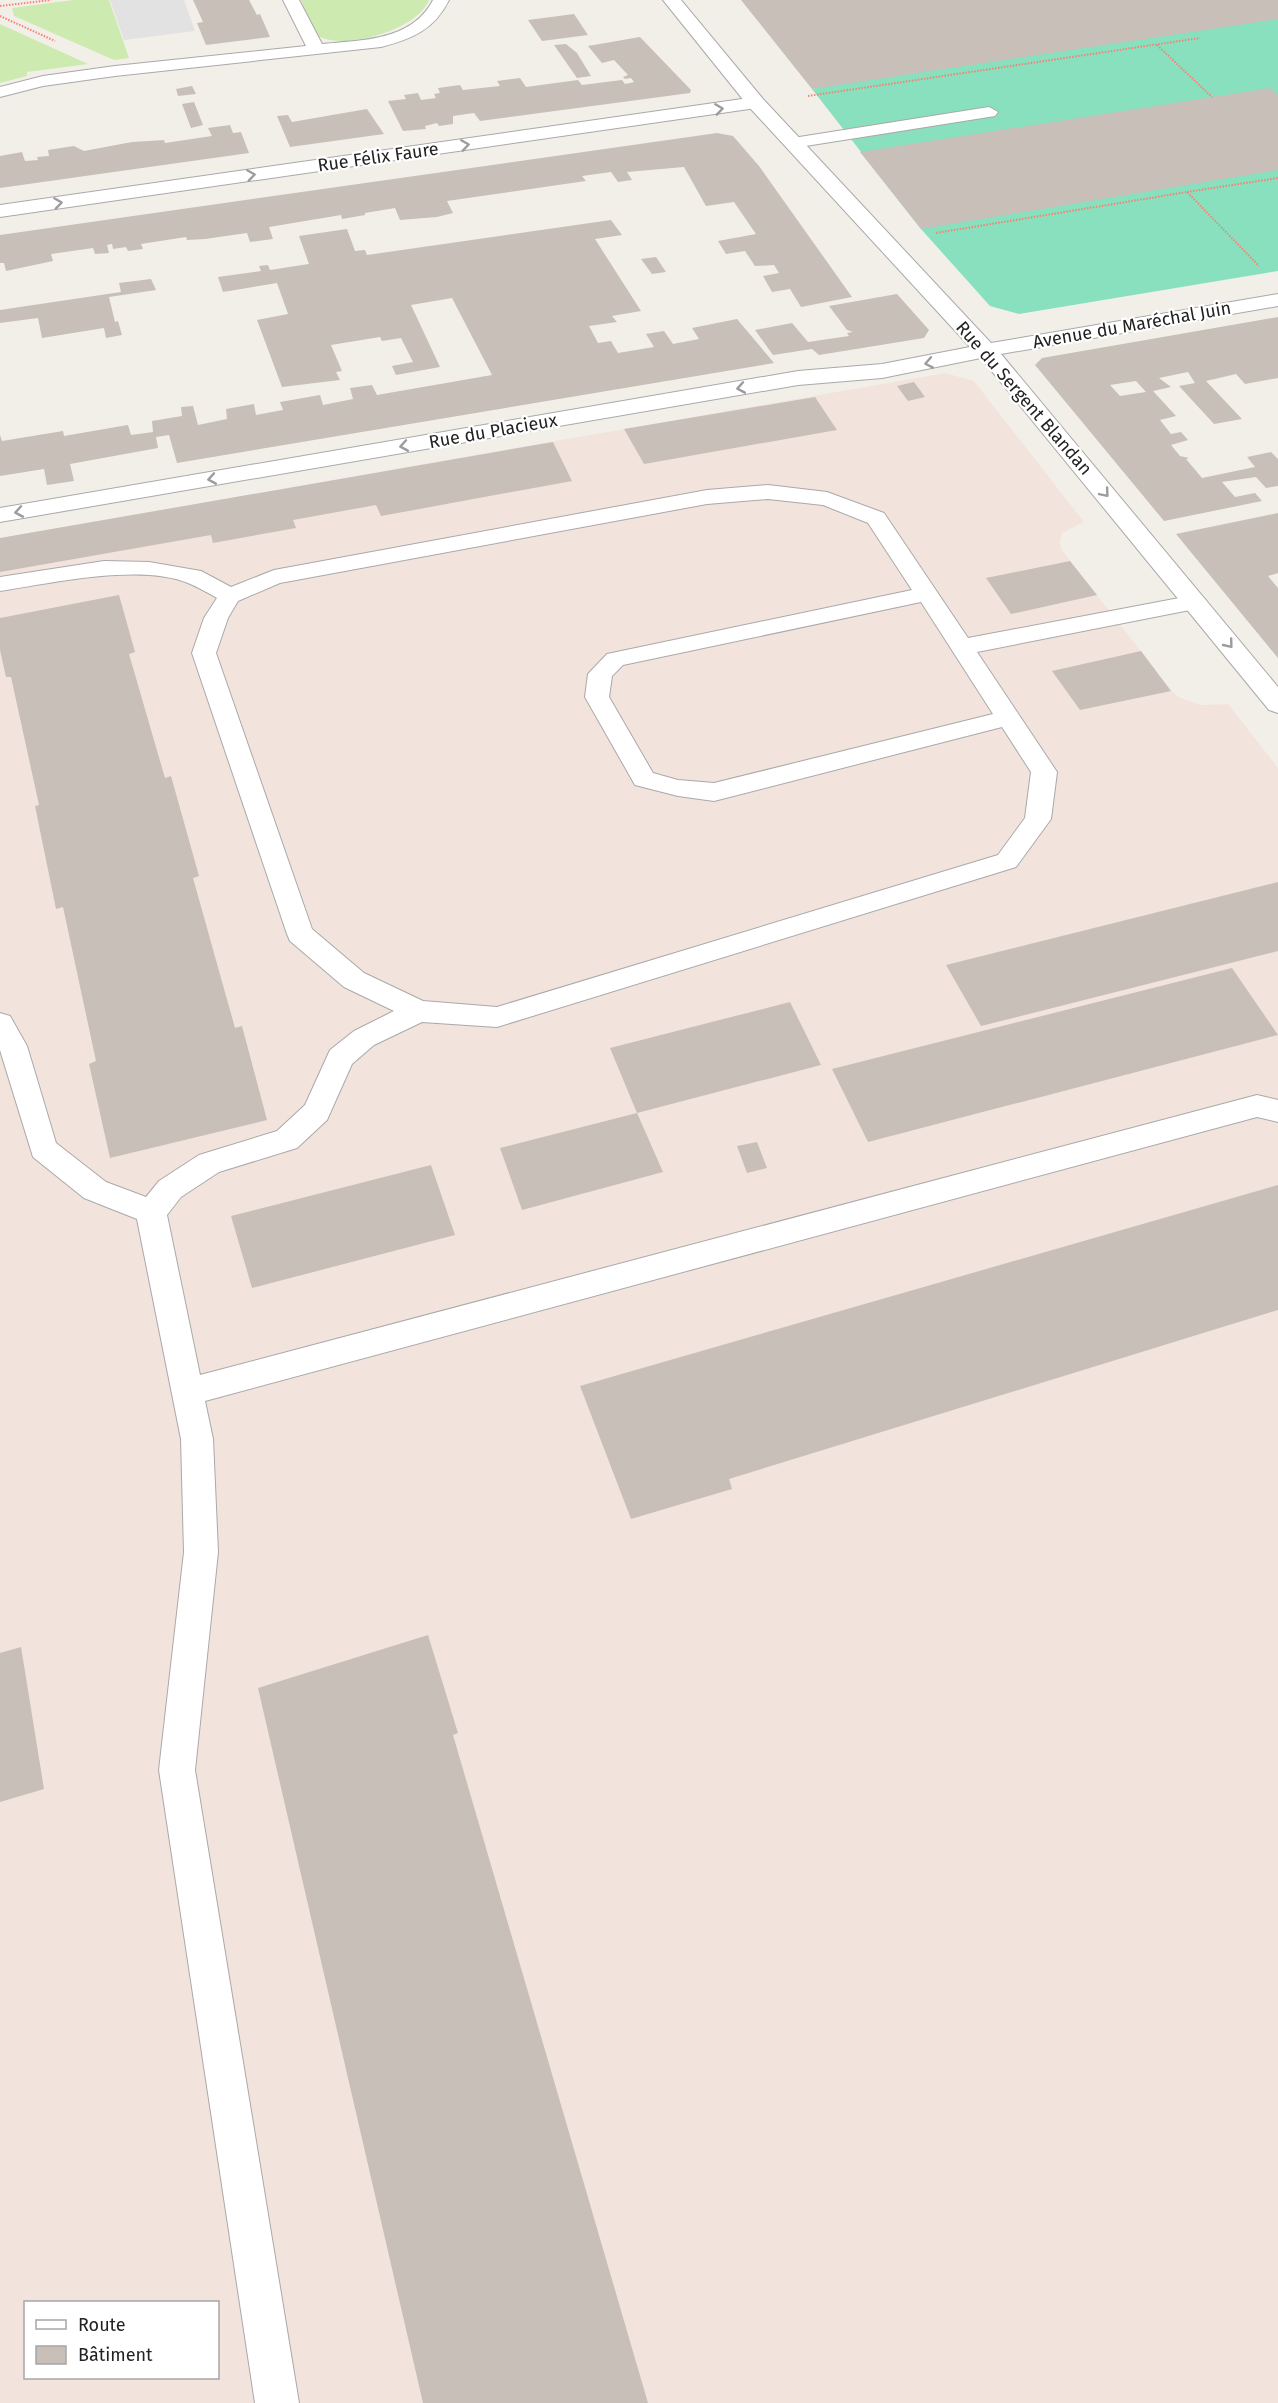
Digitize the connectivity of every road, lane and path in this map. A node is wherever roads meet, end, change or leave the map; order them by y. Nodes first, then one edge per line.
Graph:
1 (51, 0) edge
2 (291, 0) edge
3 (441, 0) edge
4 (672, 0) edge
5 (0, 6) edge
6 (1200, 38) dead end
7 (1156, 45) junction
8 (316, 48) junction
9 (0, 92) edge
10 (808, 96) dead end
11 (1212, 97) dead end
12 (756, 103) junction
13 (989, 112) dead end
14 (794, 143) junction
15 (1278, 178) edge
16 (1186, 192) junction
17 (0, 211) edge
18 (936, 233) dead end
19 (1266, 272) dead end
20 (1278, 300) edge
21 (987, 352) junction
22 (0, 515) edge
23 (0, 584) edge
24 (927, 594) junction
25 (230, 596) junction
26 (1195, 602) junction
27 (962, 647) junction
28 (1278, 704) edge
29 (1008, 718) junction
30 (419, 1011) junction
31 (0, 1023) edge
32 (1278, 1111) edge
33 (151, 1212) junction
34 (188, 1392) junction
35 (277, 2403) edge

1 - 5 path
2 - 8 lane
3 - 8 lane
4 - 12 street, Rue du Sergent Blandan
6 - 7 path
7 - 10 path
7 - 11 path
8 - 9 lane
12 - 14 street, Rue du Sergent Blandan
17 -> 12 street, Rue Félix Faure
13 - 14 lane
14 - 21 street, Rue du Sergent Blandan
15 - 16 path
16 - 18 path
16 - 19 path
20 - 21 street, Avenue du Maréchal Juin
21 -> 22 street, Rue du Placieux
21 -> 26 street, Rue du Sergent Blandan
23 - 25 lane
24 - 25 lane
24 - 27 lane
24 - 29 lane
25 - 30 lane
26 - 27 lane
26 -> 28 street, Rue du Sergent Blandan
27 - 29 lane
29 - 30 lane
30 - 33 lane
31 - 33 lane
32 - 34 lane
33 - 34 lane
34 - 35 lane

